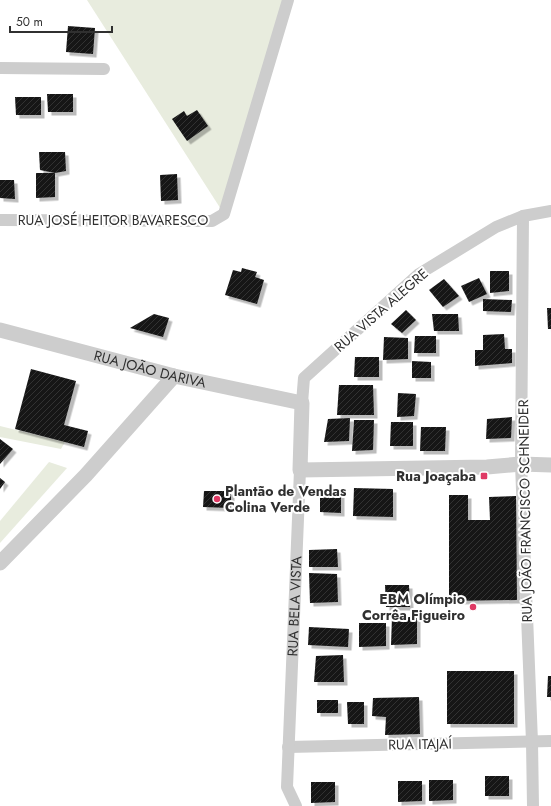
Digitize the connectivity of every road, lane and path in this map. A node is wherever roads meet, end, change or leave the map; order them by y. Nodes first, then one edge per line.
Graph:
1 (288, 0) edge
2 (0, 68) edge
3 (104, 69) dead end
4 (551, 211) edge
5 (523, 216) junction
6 (0, 220) edge
7 (0, 330) edge
8 (174, 376) junction
9 (302, 403) junction
10 (522, 464) junction
11 (551, 465) edge
12 (300, 470) junction
13 (0, 563) edge
14 (551, 741) edge
15 (532, 742) junction
16 (288, 748) junction
17 (296, 806) edge
18 (533, 806) edge

1 - 6 street, RUA JOSÉ HEITOR BAVARESCO
2 - 3 street
4 - 5 street, RUA VISTA ALEGRE
5 - 9 street, RUA VISTA ALEGRE
5 - 10 street, RUA JOÃO FRANCISCO SCHNEIDER
7 - 8 street, RUA JOÃO DARIVA
8 - 9 street, RUA JOÃO DARIVA
8 - 13 street
9 - 12 street, RUA BELA VISTA
10 - 11 street
10 - 12 street
10 - 15 street, RUA JOÃO FRANCISCO SCHNEIDER
12 - 16 street, RUA BELA VISTA
14 - 15 street, RUA ITAJAÍ
15 - 16 street, RUA ITAJAÍ
15 - 18 street, RUA JOÃO FRANCISCO SCHNEIDER
16 - 17 street, RUA BELA VISTA

